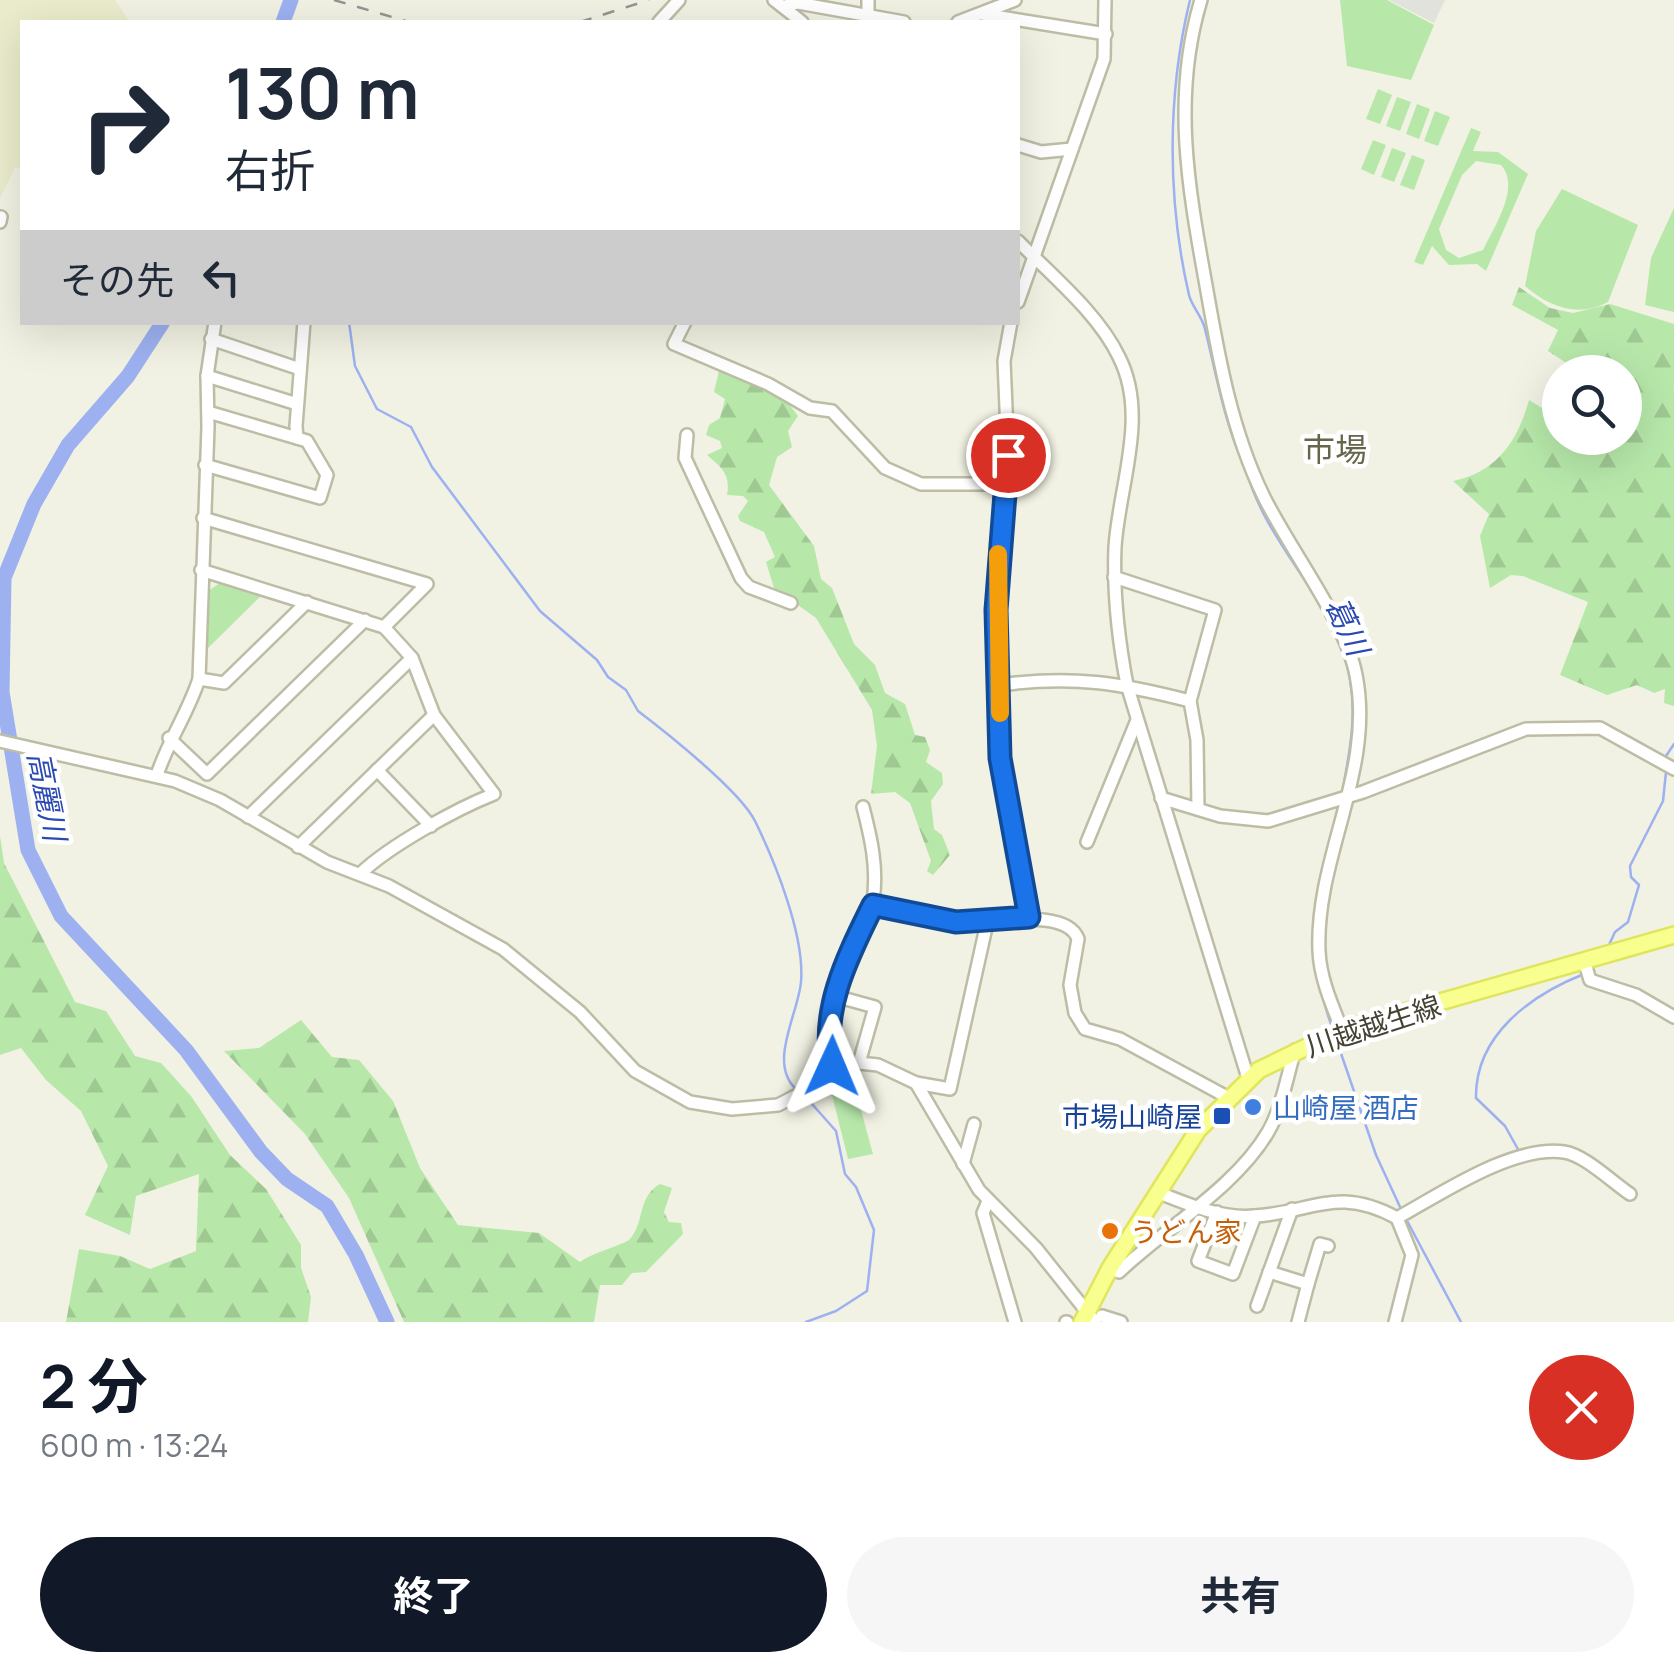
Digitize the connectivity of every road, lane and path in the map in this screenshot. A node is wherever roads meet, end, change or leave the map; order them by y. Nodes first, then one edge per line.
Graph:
1 (679, 0) edge
2 (868, 0) edge
3 (1015, 0) edge
4 (1104, 0) edge
5 (1202, 0) edge
6 (780, 3) edge
7 (982, 14) junction
8 (868, 16) junction
9 (661, 20) edge
10 (800, 20) edge
11 (892, 20) edge
12 (964, 20) edge
13 (1019, 20) edge
14 (1020, 20) edge
15 (1106, 34) junction
16 (1020, 146) edge
17 (1072, 148) junction
18 (1020, 243) edge
19 (1033, 257) junction
20 (1020, 296) edge
21 (214, 325) edge
22 (304, 325) edge
23 (684, 325) edge
24 (1010, 325) edge
25 (211, 339) junction
26 (300, 369) junction
27 (206, 376) junction
28 (294, 402) junction
29 (208, 412) junction
30 (687, 435) dead end
31 (297, 438) junction
32 (205, 465) junction
33 (1006, 484) junction
34 (203, 518) junction
35 (201, 570) junction
36 (1114, 576) junction
37 (307, 602) junction
38 (791, 602) dead end
39 (365, 620) junction
40 (384, 627) junction
41 (412, 658) junction
42 (199, 680) junction
43 (1126, 685) junction
44 (1000, 686) junction
45 (1190, 701) junction
46 (434, 714) junction
47 (1137, 720) junction
48 (169, 738) junction
49 (0, 741) edge
50 (1674, 769) edge
51 (377, 770) junction
52 (157, 775) junction
53 (1349, 797) junction
54 (1160, 798) junction
55 (864, 807) dead end
56 (1198, 809) junction
57 (248, 817) junction
58 (431, 826) junction
59 (1087, 842) dead end
60 (298, 847) junction
61 (360, 874) junction
62 (873, 905) junction
63 (1029, 917) junction
64 (986, 923) junction
65 (1674, 935) edge
66 (1584, 960) junction
67 (835, 996) junction
68 (1674, 1018) edge
69 (1337, 1032) junction
70 (1295, 1050) junction
71 (859, 1063) junction
72 (835, 1074) junction
73 (1248, 1078) junction
74 (916, 1083) junction
75 (1227, 1097) junction
76 (974, 1124) dead end
77 (963, 1164) junction
78 (1157, 1192) junction
79 (1630, 1194) dead end
80 (988, 1201) junction
81 (1198, 1208) junction
82 (1292, 1208) junction
83 (1217, 1212) junction
84 (1255, 1216) junction
85 (1397, 1218) junction
86 (1328, 1246) dead end
87 (1110, 1268) junction
88 (1269, 1272) junction
89 (1308, 1284) junction
90 (1256, 1306) dead end
91 (1092, 1318) edge
92 (1015, 1322) edge
93 (1122, 1322) edge
94 (1298, 1322) edge
95 (1395, 1322) edge

1 - 9 street
2 - 8 street
3 - 7 street
4 - 15 street
5 - 53 street
6 - 8 street
6 - 10 street
7 - 12 street
7 - 13 street
8 - 11 street
14 - 15 street
15 - 17 street
16 - 17 street
17 - 19 street
18 - 19 street
19 - 20 street
19 - 36 street
21 - 25 street
22 - 26 street
23 - 33 street
24 - 33 street
25 - 26 street
25 - 27 street
26 - 28 street
27 - 28 street
27 - 29 street
28 - 31 street
29 - 31 street
29 - 32 street
30 - 38 street
31 - 32 street
32 - 34 street
33 - 44 street
34 - 35 street
34 - 40 street
35 - 37 street
35 - 42 street
36 - 43 street
36 - 45 street
37 - 39 street
37 - 42 street
39 - 40 street
39 - 48 street
40 - 41 street
41 - 46 street
41 - 57 street
42 - 48 street
43 - 44 street
43 - 45 street
43 - 47 street
44 - 63 street
45 - 56 street
46 - 51 street
46 - 58 street
47 - 54 street
47 - 59 street
48 - 52 street
49 - 52 street
50 - 53 street
51 - 58 street
51 - 60 street
52 - 57 street
53 - 56 street
53 - 69 street
54 - 56 street
54 - 73 street
55 - 62 street
57 - 60 street
58 - 61 street
60 - 61 street
61 - 72 street
62 - 64 street
62 - 67 street
63 - 64 street
63 - 75 street
64 - 74 street
65 - 66 main road, 川越越生線
66 - 68 street
66 - 69 main road, 川越越生線
67 - 71 street
67 - 72 street
69 - 70 main road, 川越越生線
70 - 73 main road, 川越越生線
70 - 81 street
71 - 72 street
71 - 74 street
73 - 75 main road, 川越越生線
74 - 77 street
75 - 78 main road, 川越越生線
76 - 77 street
77 - 80 street
78 - 81 street
78 - 87 main road, 川越越生線
79 - 85 street
80 - 91 street
80 - 92 street
81 - 83 street
81 - 87 street
82 - 84 street
82 - 85 street
82 - 88 street
83 - 84 street
83 - 84 street
85 - 95 street
86 - 89 street
87 - 91 main road, 川越越生線
88 - 89 street
88 - 90 street
89 - 94 street
91 - 93 street

